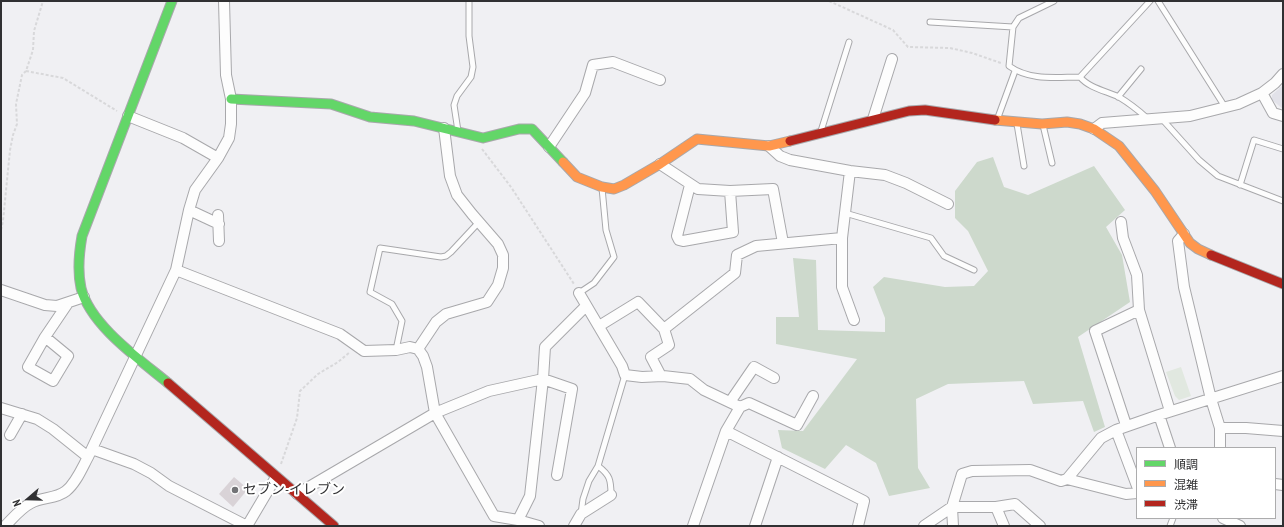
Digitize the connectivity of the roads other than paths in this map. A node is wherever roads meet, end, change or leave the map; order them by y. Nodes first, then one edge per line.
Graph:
1 (172, 1) edge
2 (224, 1) edge
3 (469, 1) edge
4 (1054, 1) edge
5 (1150, 1) edge
6 (1158, 1) edge
7 (930, 22) dead end
8 (1013, 28) junction
9 (849, 42) dead end
10 (892, 59) dead end
11 (1141, 69) dead end
12 (1015, 71) junction
13 (1283, 74) edge
14 (1080, 76) junction
15 (660, 80) dead end
16 (1262, 93) junction
17 (1118, 97) junction
18 (231, 99) junction
19 (1225, 107) junction
20 (128, 116) junction
21 (1283, 116) edge
22 (1147, 118) junction
23 (873, 119) junction
24 (1162, 119) junction
25 (996, 121) junction
26 (1017, 123) junction
27 (1042, 124) junction
28 (444, 128) junction
29 (1094, 130) junction
30 (458, 132) junction
31 (820, 132) junction
32 (769, 146) junction
33 (549, 147) junction
34 (1283, 150) edge
35 (218, 158) junction
36 (1052, 163) dead end
37 (660, 164) junction
38 (1024, 166) dead end
39 (850, 171) junction
40 (690, 185) junction
41 (1240, 185) junction
42 (602, 187) junction
43 (730, 191) junction
44 (1283, 201) edge
45 (948, 204) dead end
46 (189, 210) junction
47 (845, 213) junction
48 (479, 222) junction
49 (1121, 222) dead end
50 (1184, 234) junction
51 (842, 238) junction
52 (219, 241) dead end
53 (783, 243) junction
54 (176, 270) junction
55 (974, 270) dead end
56 (1283, 284) edge
57 (1, 290) edge
58 (579, 293) joint
59 (84, 296) junction
60 (68, 303) junction
61 (586, 306) junction
62 (1139, 310) junction
63 (854, 320) dead end
64 (599, 326) junction
65 (664, 330) junction
66 (45, 336) dead end
67 (418, 349) junction
68 (396, 350) junction
69 (135, 355) junction
70 (625, 375) junction
71 (661, 376) junction
72 (1283, 376) edge
73 (774, 378) dead end
74 (543, 379) junction
75 (813, 396) dead end
76 (1211, 399) junction
77 (730, 402) junction
78 (740, 407) junction
79 (1, 408) edge
80 (1170, 411) junction
81 (435, 413) junction
82 (22, 414) junction
83 (1159, 415) junction
84 (1126, 425) junction
85 (1220, 428) junction
86 (1116, 430) junction
87 (726, 431) junction
88 (1283, 431) edge
89 (10, 435) dead end
90 (1170, 447) edge
91 (1220, 447) edge
92 (90, 453) junction
93 (778, 457) junction
94 (598, 466) junction
95 (557, 474) dead end
96 (276, 477) junction
97 (1067, 479) junction
98 (1136, 483) edge
99 (1136, 493) edge
100 (297, 494) junction
101 (611, 495) joint
102 (952, 507) junction
103 (996, 507) junction
104 (581, 514) junction
105 (1226, 519) edge
106 (518, 520) junction
107 (1238, 523) edge
108 (5, 526) edge
109 (334, 526) edge
110 (539, 526) edge
111 (574, 526) edge
112 (693, 526) edge
113 (755, 526) edge
114 (858, 526) edge
115 (924, 526) edge
116 (953, 526) edge
117 (1004, 526) edge
118 (1040, 526) edge

1 - 20 street
2 - 18 street
3 - 30 lane
4 - 8 lane
5 - 14 lane
6 - 19 lane
7 - 8 lane
8 - 12 lane
9 - 31 lane
10 - 23 street
11 - 17 lane
12 - 14 lane
12 - 25 lane
13 - 16 street
14 - 17 lane
15 - 33 street
16 - 19 street
16 - 21 street
17 - 22 lane
18 - 28 street
18 - 35 street
19 - 24 street
20 - 35 street
20 - 59 street
22 - 24 street
22 - 29 street
23 - 25 street
23 - 31 street
24 - 41 lane
25 - 26 street
26 - 27 street
26 - 38 lane
27 - 29 street
27 - 36 lane
28 - 30 street
28 - 48 street
29 - 50 street
30 - 33 street
31 - 32 street
32 - 37 street
32 - 39 street
33 - 42 street
34 - 41 lane
35 - 46 street
37 - 40 street
37 - 42 street
39 - 45 street
39 - 47 street
40 - 43 street
40 - 43 street
41 - 44 lane
42 - 58 lane
43 - 53 street
46 - 52 street
46 - 54 street
47 - 51 street
47 - 55 lane
48 - 67 street
48 - 68 lane
49 - 62 street
50 - 56 street
50 - 76 street
51 - 53 street
51 - 63 street
53 - 65 street
54 - 68 street
54 - 69 street
57 - 60 street
58 - 61 street
59 - 60 street
59 - 69 street
60 - 66 street
61 - 64 street
61 - 74 street
62 - 80 street
62 - 84 street
64 - 65 street
64 - 70 street
65 - 71 street
67 - 68 street
67 - 81 street
69 - 92 street
69 - 96 street
70 - 71 street
70 - 94 lane
71 - 77 street
72 - 76 street
73 - 77 street
74 - 81 street
74 - 95 street
74 - 106 street
75 - 78 street
76 - 80 street
76 - 85 street
77 - 78 street
78 - 87 street
79 - 82 street
80 - 83 street
81 - 100 street
81 - 106 street
82 - 89 street
82 - 92 street
83 - 84 street
83 - 90 street
84 - 86 street
85 - 88 street
85 - 91 street
86 - 97 street
86 - 98 street
87 - 93 street
87 - 112 street
92 - 96 street
92 - 108 street
93 - 113 street
93 - 114 street
94 - 101 lane
94 - 104 lane
96 - 100 street
97 - 99 street
97 - 102 street
100 - 109 street
101 - 104 street
102 - 103 street
102 - 115 street
102 - 116 street
103 - 117 street
103 - 118 street
104 - 111 street
105 - 107 street
106 - 110 street

